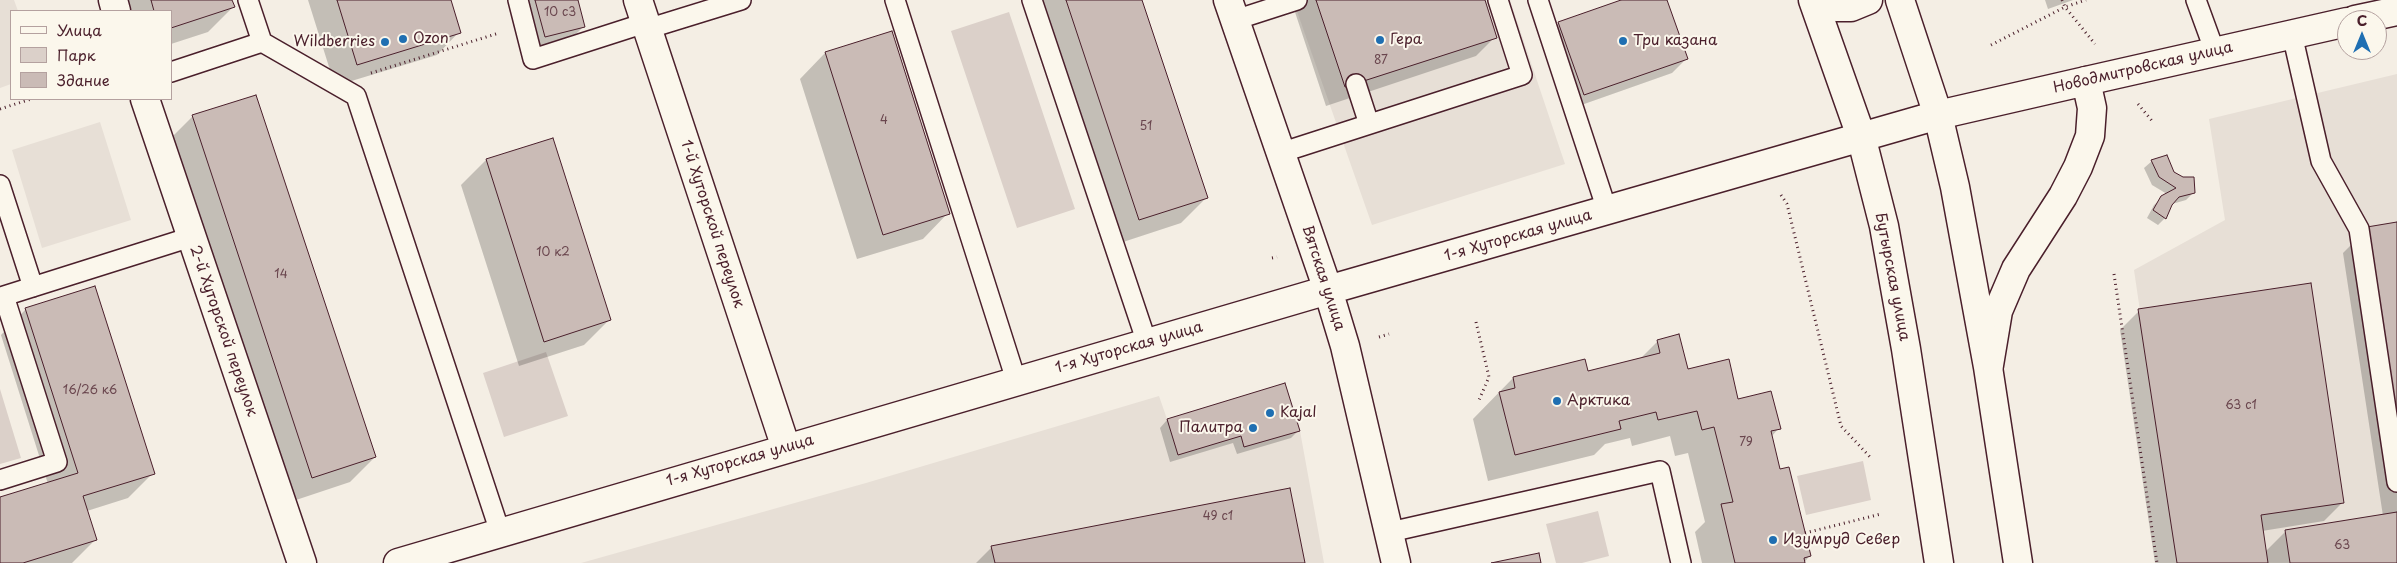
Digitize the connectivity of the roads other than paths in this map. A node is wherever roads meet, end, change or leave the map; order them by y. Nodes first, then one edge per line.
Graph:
1 (248, 0) edge
2 (518, 0) edge
3 (741, 0) edge
4 (895, 0) edge
5 (1032, 0) edge
6 (1297, 0) edge
7 (1498, 0) edge
8 (1538, 0) edge
9 (1812, 0) edge
10 (1821, 0) edge
11 (1868, 0) edge
12 (1900, 0) edge
13 (2196, 0) edge
14 (1232, 10) edge
15 (644, 17) edge
16 (2337, 24) edge
17 (2292, 34) junction
18 (262, 42) junction
19 (2215, 52) junction
20 (172, 72) edge
21 (2086, 81) junction
22 (1356, 84) dead end
23 (146, 100) edge
24 (1938, 114) junction
25 (1369, 124) junction
26 (1861, 136) junction
27 (1280, 153) junction
28 (0, 185) edge
29 (1607, 210) junction
30 (191, 237) junction
31 (33, 287) junction
32 (1328, 290) junction
33 (1147, 343) junction
34 (1988, 367) junction
35 (1016, 380) junction
36 (786, 448) junction
37 (0, 480) edge
38 (2397, 482) edge
39 (500, 532) junction
40 (1390, 532) junction
41 (302, 563) edge
42 (398, 563) edge
43 (1396, 563) edge
44 (1681, 563) edge
45 (1939, 563) edge
46 (2018, 563) edge

1 - 18 lane
2 - 15 lane
3 - 15 lane
4 - 35 lane
5 - 33 lane
6 - 14 lane
7 - 25 lane
8 - 29 lane
9 - 26 street, Бутырская улица
10 - 11 street
12 - 24 street
13 - 19 lane
14 - 27 street, Вятская улица
15 - 36 street, 1-й Хуторской переулок
16 - 17 street, Новодмитровская улица
17 - 19 street, Новодмитровская улица
17 - 38 lane
18 - 20 lane
18 - 39 lane
19 - 21 street, Новодмитровская улица
21 - 24 street, Новодмитровская улица
21 - 34 street
22 - 25 lane
23 - 30 street, 2-й Хуторской переулок
24 - 26 street, Новодмитровская улица
24 - 34 street
25 - 27 lane
26 - 29 street, 1-я Хуторская улица
26 - 45 street, Бутырская улица
27 - 32 street, Вятская улица
28 - 31 lane
29 - 32 street, 1-я Хуторская улица
30 - 31 lane
30 - 41 street, 2-й Хуторской переулок
31 - 37 lane
32 - 33 street, 1-я Хуторская улица
32 - 40 street, Вятская улица
33 - 35 street, 1-я Хуторская улица
34 - 46 street
35 - 36 street, 1-я Хуторская улица
36 - 39 street, 1-я Хуторская улица
39 - 42 street, 1-я Хуторская улица
40 - 43 street, Вятская улица
40 - 44 lane

